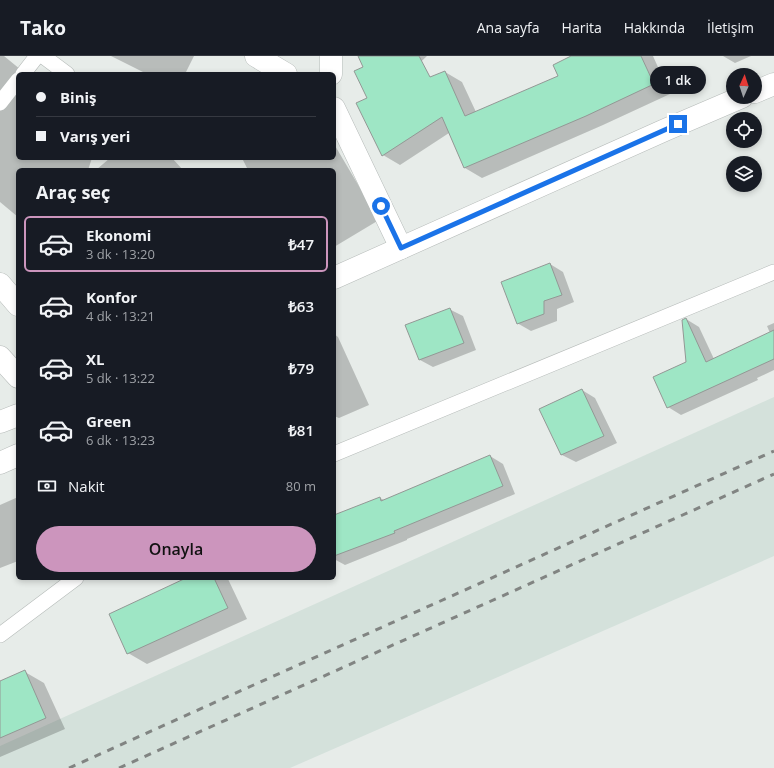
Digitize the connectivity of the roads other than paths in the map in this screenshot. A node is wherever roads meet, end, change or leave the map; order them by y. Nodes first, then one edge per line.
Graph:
1 (37, 56) edge
2 (43, 56) edge
3 (256, 56) edge
4 (331, 56) edge
5 (25, 72) edge
6 (64, 72) edge
7 (283, 72) edge
8 (331, 72) edge
9 (16, 83) edge
10 (774, 84) edge
11 (762, 89) edge
12 (0, 103) edge
13 (726, 104) edge
14 (336, 112) edge
15 (401, 248) junction
16 (774, 272) edge
17 (336, 277) edge
18 (0, 284) edge
19 (16, 303) edge
20 (0, 357) edge
21 (0, 375) edge
22 (16, 375) edge
23 (16, 387) edge
24 (16, 416) edge
25 (0, 422) edge
26 (336, 453) edge
27 (16, 456) edge
28 (0, 463) edge
29 (73, 580) edge
30 (0, 635) edge

1 - 5 lane
2 - 6 lane
3 - 7 main road
4 - 8 main road
9 - 12 lane
10 - 11 main road
13 - 15 main road
14 - 15 main road
15 - 17 main road
16 - 26 lane
18 - 19 main road
20 - 22 main road
21 - 23 main road
24 - 25 main road
27 - 28 main road
29 - 30 lane

